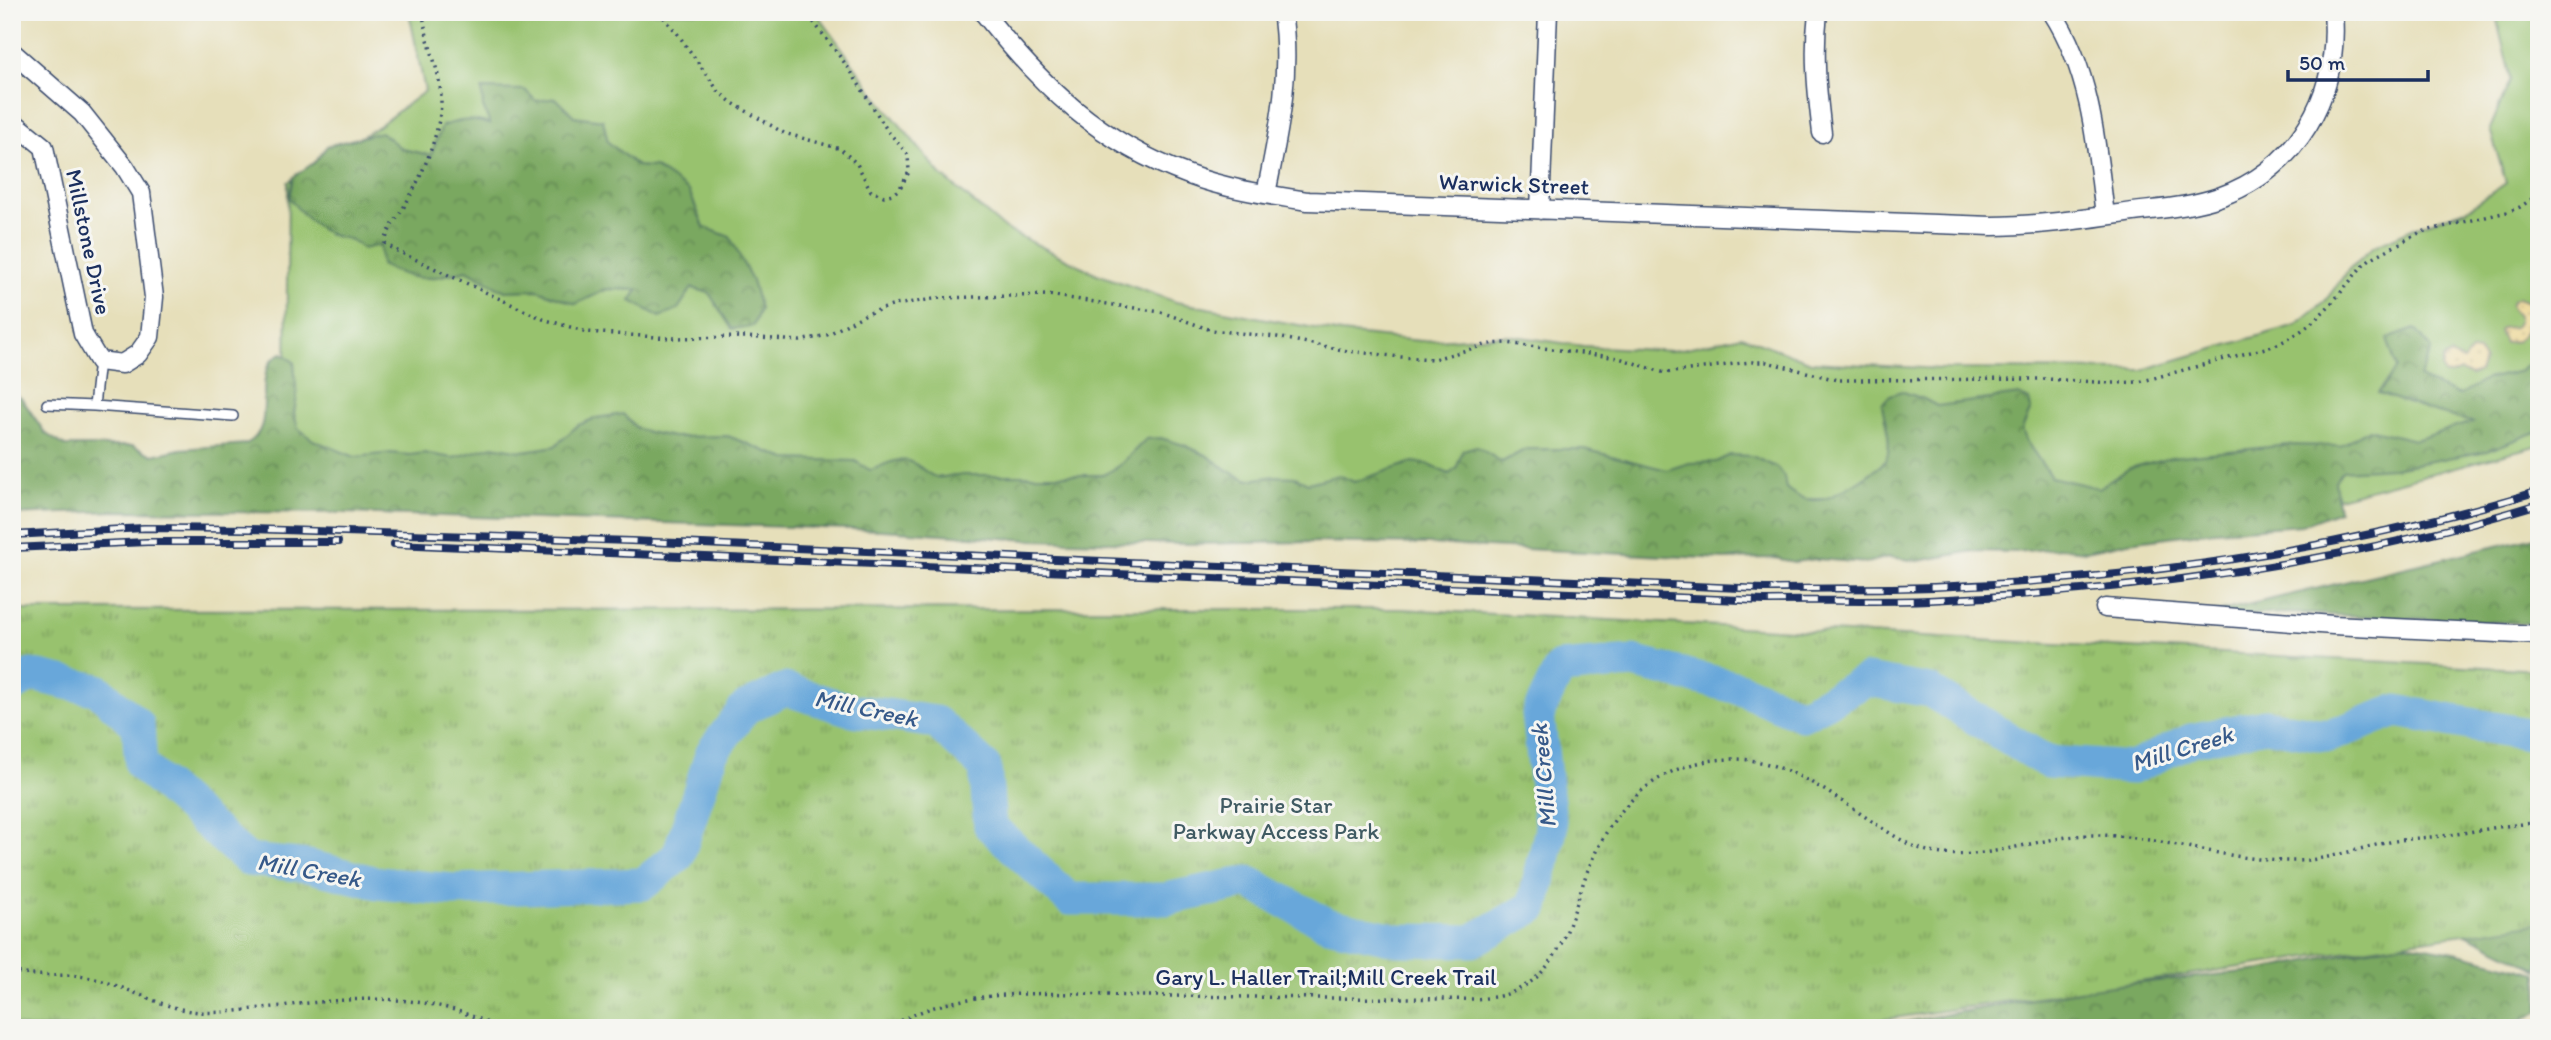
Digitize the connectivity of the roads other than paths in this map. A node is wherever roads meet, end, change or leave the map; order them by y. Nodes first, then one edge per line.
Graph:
1 (983, 12) edge
2 (1282, 12) edge
3 (1548, 12) edge
4 (1818, 12) edge
5 (2052, 12) edge
6 (2333, 12) edge
7 (12, 52) edge
8 (12, 121) edge
9 (1822, 133) dead end
10 (1266, 194) junction
11 (1540, 210) junction
12 (2105, 216) junction
13 (99, 361) junction
14 (47, 404) dead end
15 (94, 406) junction
16 (233, 416) dead end
17 (2105, 608) dead end
18 (2539, 635) edge

1 - 10 street, Warwick Street
2 - 10 street
3 - 11 street
4 - 9 street
5 - 12 street
6 - 12 street, Warwick Street
7 - 13 street, Millstone Drive
8 - 13 street, Millstone Drive
10 - 11 street, Warwick Street
11 - 12 street, Warwick Street
13 - 15 lane
14 - 15 lane
15 - 16 lane
17 - 18 street

